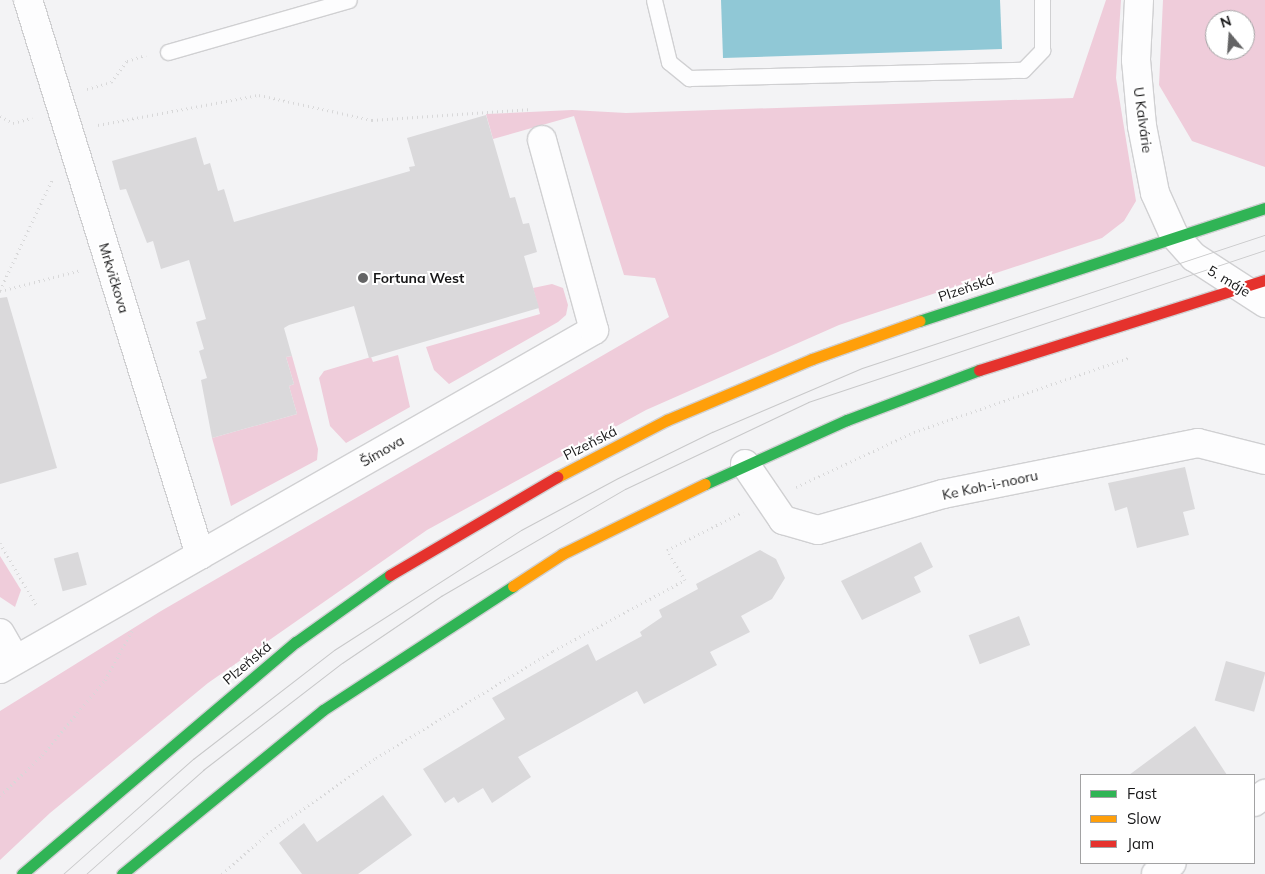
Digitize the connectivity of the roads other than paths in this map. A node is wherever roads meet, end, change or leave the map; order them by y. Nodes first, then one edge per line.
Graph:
1 (28, 0) edge
2 (349, 0) edge
3 (654, 0) edge
4 (1042, 0) edge
5 (1139, 0) edge
6 (161, 52) road end
7 (542, 140) dead end
8 (1265, 208) edge
9 (1174, 235) junction
10 (1252, 284) edge
11 (1265, 303) edge
12 (1265, 460) edge
13 (744, 464) junction
14 (200, 555) junction
15 (0, 633) edge
16 (8, 664) edge
17 (1171, 864) edge
18 (22, 874) edge
19 (122, 874) edge
20 (1156, 874) edge

1 - 14 street, Mrkvičkova
2 - 6 lane
3 - 4 lane
5 - 9 street, U Kalvárie
7 - 14 street, Šímova
8 - 9 main road, Plzeňská
9 - 10 street, 5. máje
9 - 18 main road, Plzeňská
10 - 11 street, 5. máje
10 - 13 main road
12 - 13 street, Ke Koh-i-nooru
13 - 19 main road
14 - 16 street, Šímova
15 - 16 street
17 - 20 street

